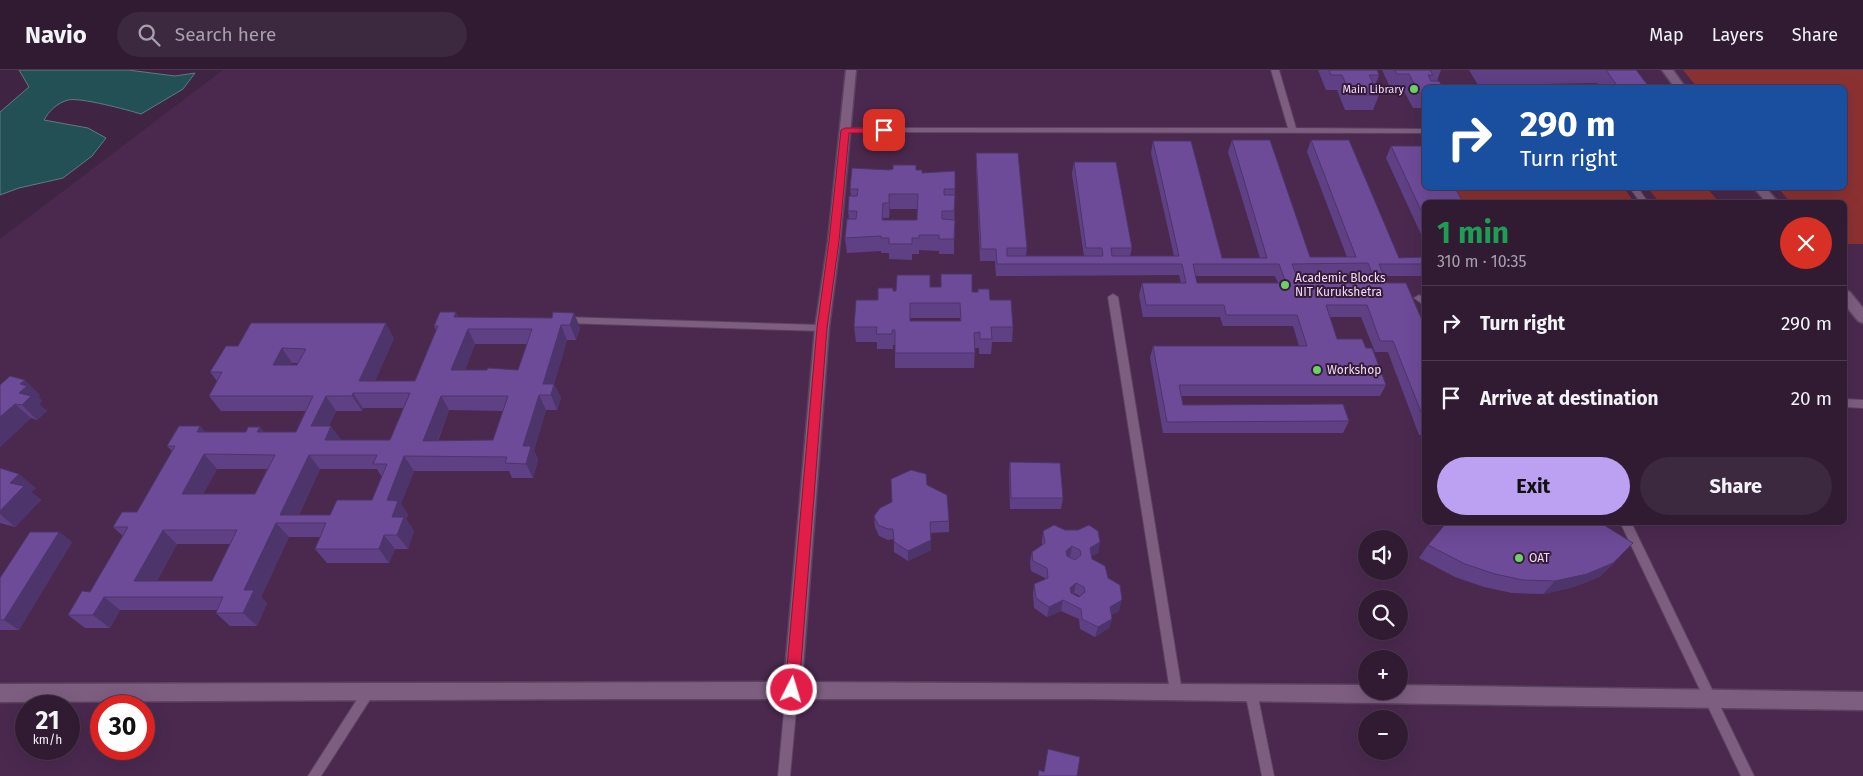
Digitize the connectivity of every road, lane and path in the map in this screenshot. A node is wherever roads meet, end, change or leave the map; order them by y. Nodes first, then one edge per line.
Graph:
1 (851, 70) edge
2 (1275, 70) edge
3 (1667, 70) edge
4 (1679, 85) edge
5 (845, 130) junction
6 (1422, 131) edge
7 (1293, 132) junction
8 (1762, 190) edge
9 (1770, 200) edge
10 (1113, 297) dead end
11 (1847, 298) edge
12 (1863, 318) edge
13 (555, 320) edge
14 (822, 328) junction
15 (1847, 403) edge
16 (1863, 404) edge
17 (1626, 525) edge
18 (792, 690) junction
19 (369, 691) junction
20 (1176, 691) junction
21 (1251, 692) junction
22 (0, 693) edge
23 (1711, 701) junction
24 (1863, 701) edge
25 (314, 776) edge
26 (784, 776) edge
27 (1268, 776) edge
28 (1748, 776) edge

1 - 5 street
2 - 7 lane
3 - 4 street
5 - 7 lane
5 - 14 street
6 - 7 lane
8 - 9 street
10 - 20 lane
11 - 12 street
13 - 14 lane
14 - 18 street
15 - 16 lane
17 - 23 lane
18 - 19 street
18 - 20 street
18 - 26 lane
19 - 22 street
19 - 25 lane
20 - 21 street
21 - 23 street
21 - 27 lane
23 - 24 street
23 - 28 lane

